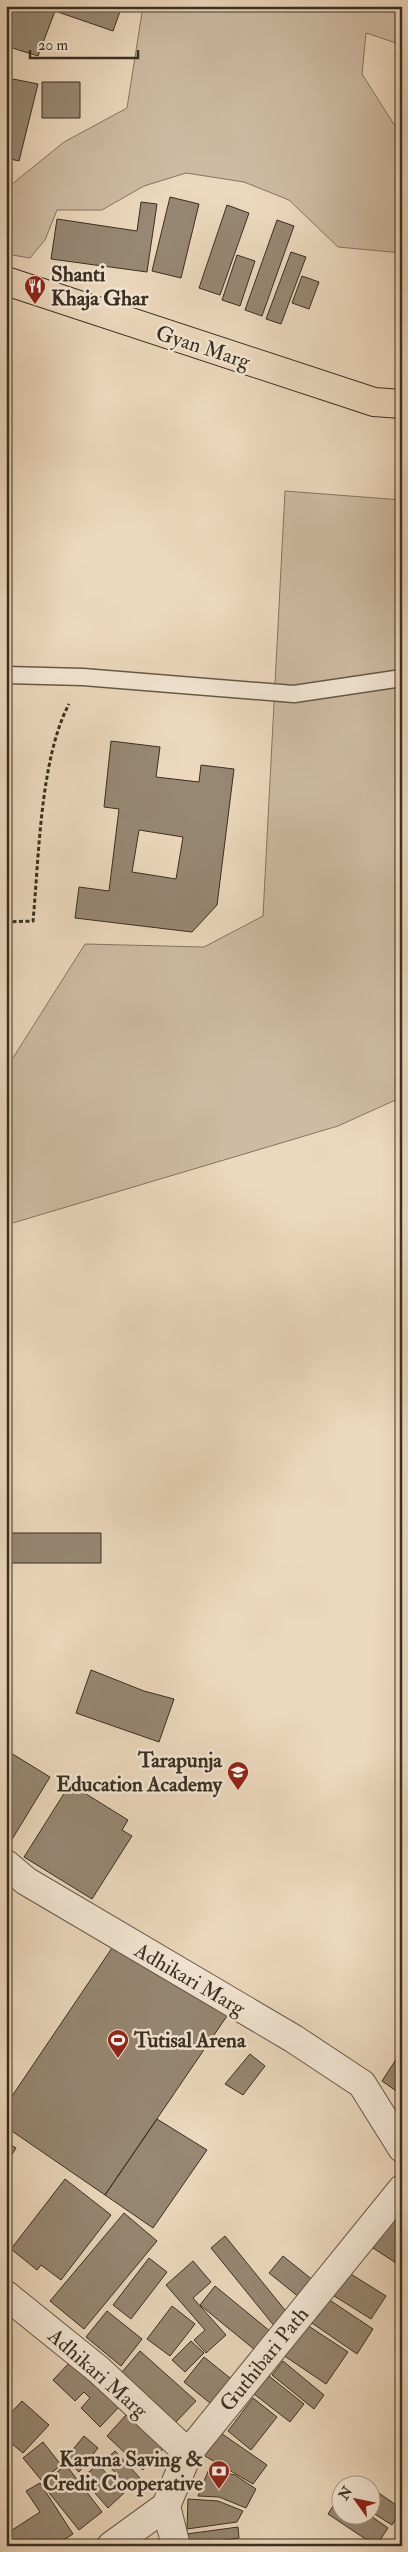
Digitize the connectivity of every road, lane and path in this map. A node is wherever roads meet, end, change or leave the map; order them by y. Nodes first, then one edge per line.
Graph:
1 (6, 281) edge
2 (402, 404) edge
3 (6, 675) edge
4 (83, 677) junction
5 (402, 678) edge
6 (6, 922) edge
7 (6, 1864) edge
8 (402, 2148) edge
9 (402, 2189) edge
10 (6, 2295) edge
11 (188, 2453) junction
12 (166, 2506) junction
13 (112, 2546) edge
14 (176, 2546) edge

1 - 2 main road, Gyan Marg
3 - 4 lane
4 - 5 lane
4 - 6 path
7 - 8 street, Adhikari Marg
9 - 11 street, Guthibari Path
10 - 11 street, Adhikari Marg
11 - 12 street, Guthibari Path
12 - 13 street
12 - 14 street

